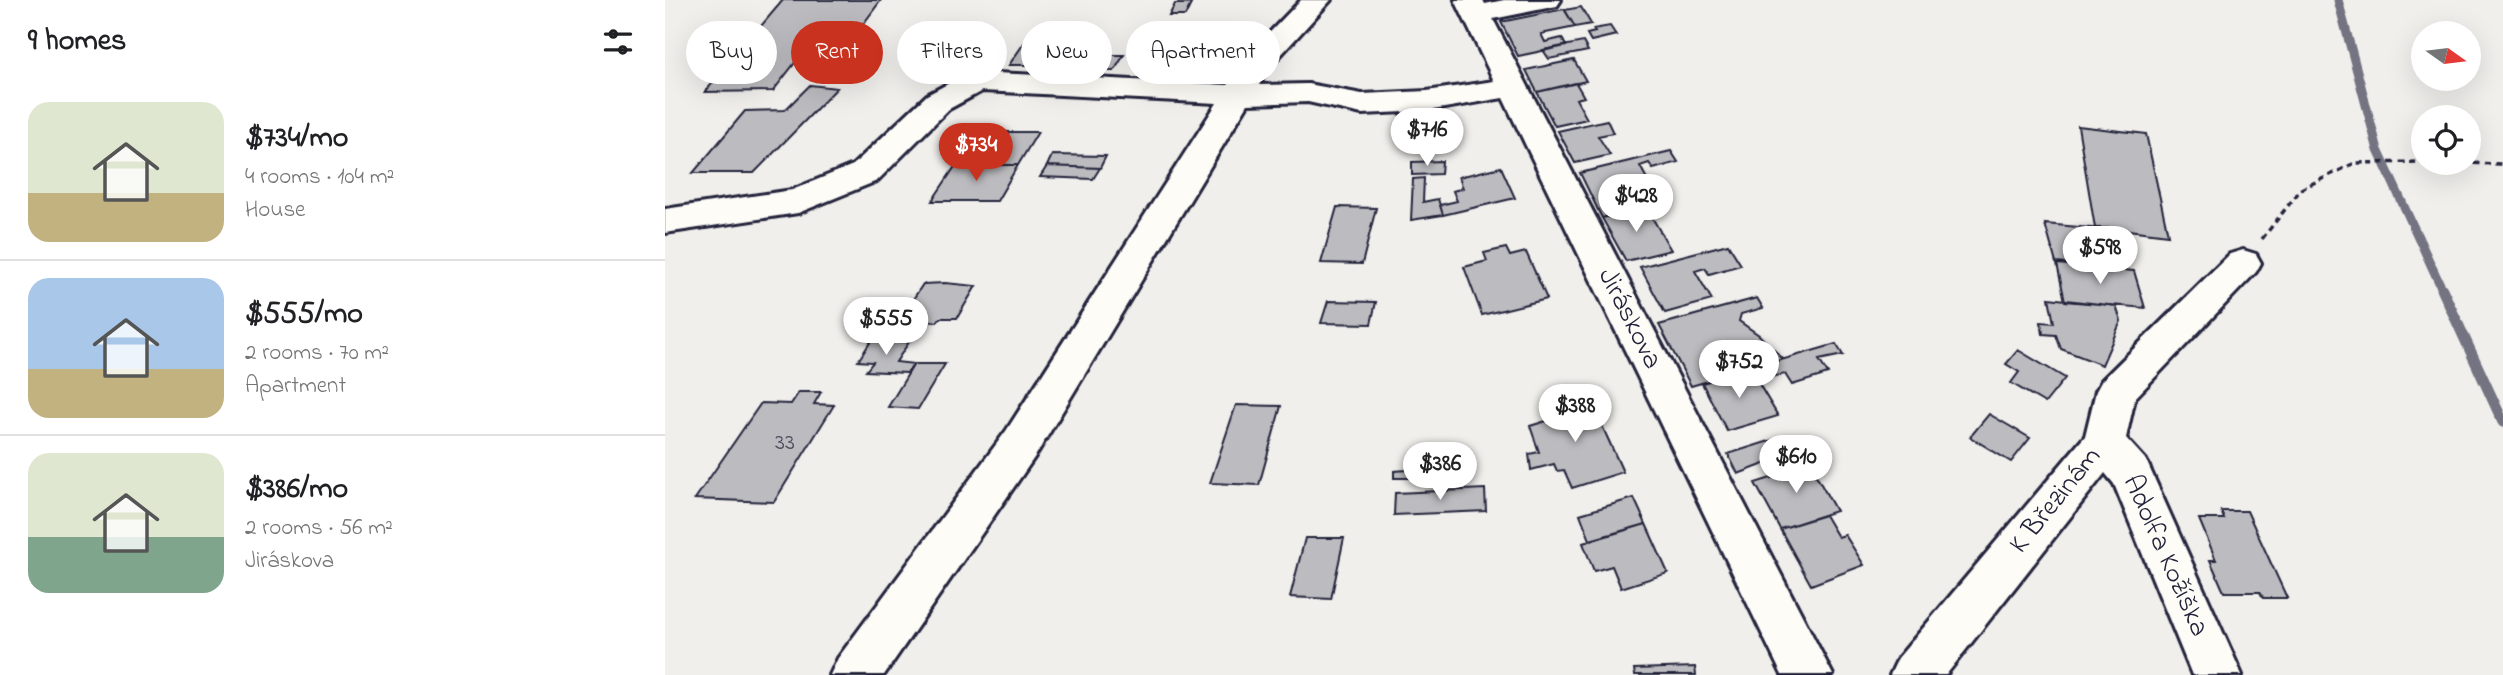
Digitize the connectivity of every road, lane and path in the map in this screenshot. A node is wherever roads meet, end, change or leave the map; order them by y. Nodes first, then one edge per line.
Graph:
1 (1317, 0) edge
2 (1547, 0) edge
3 (1472, 7) edge
4 (1513, 87) junction
5 (1235, 95) junction
6 (2411, 162) edge
7 (2481, 163) edge
8 (2503, 164) edge
9 (665, 221) edge
10 (2243, 263) joint
11 (2104, 443) junction
12 (855, 675) edge
13 (1808, 675) edge
14 (1915, 675) edge
15 (2217, 675) edge

1 - 5 street
2 - 3 street
3 - 4 street, Jiráskova
4 - 5 street
4 - 13 street, Jiráskova
5 - 9 street
5 - 12 street
6 - 10 path
7 - 8 path
10 - 11 street, K Březinám
11 - 14 street, K Březinám
11 - 15 street, Adolfa Kožíška

